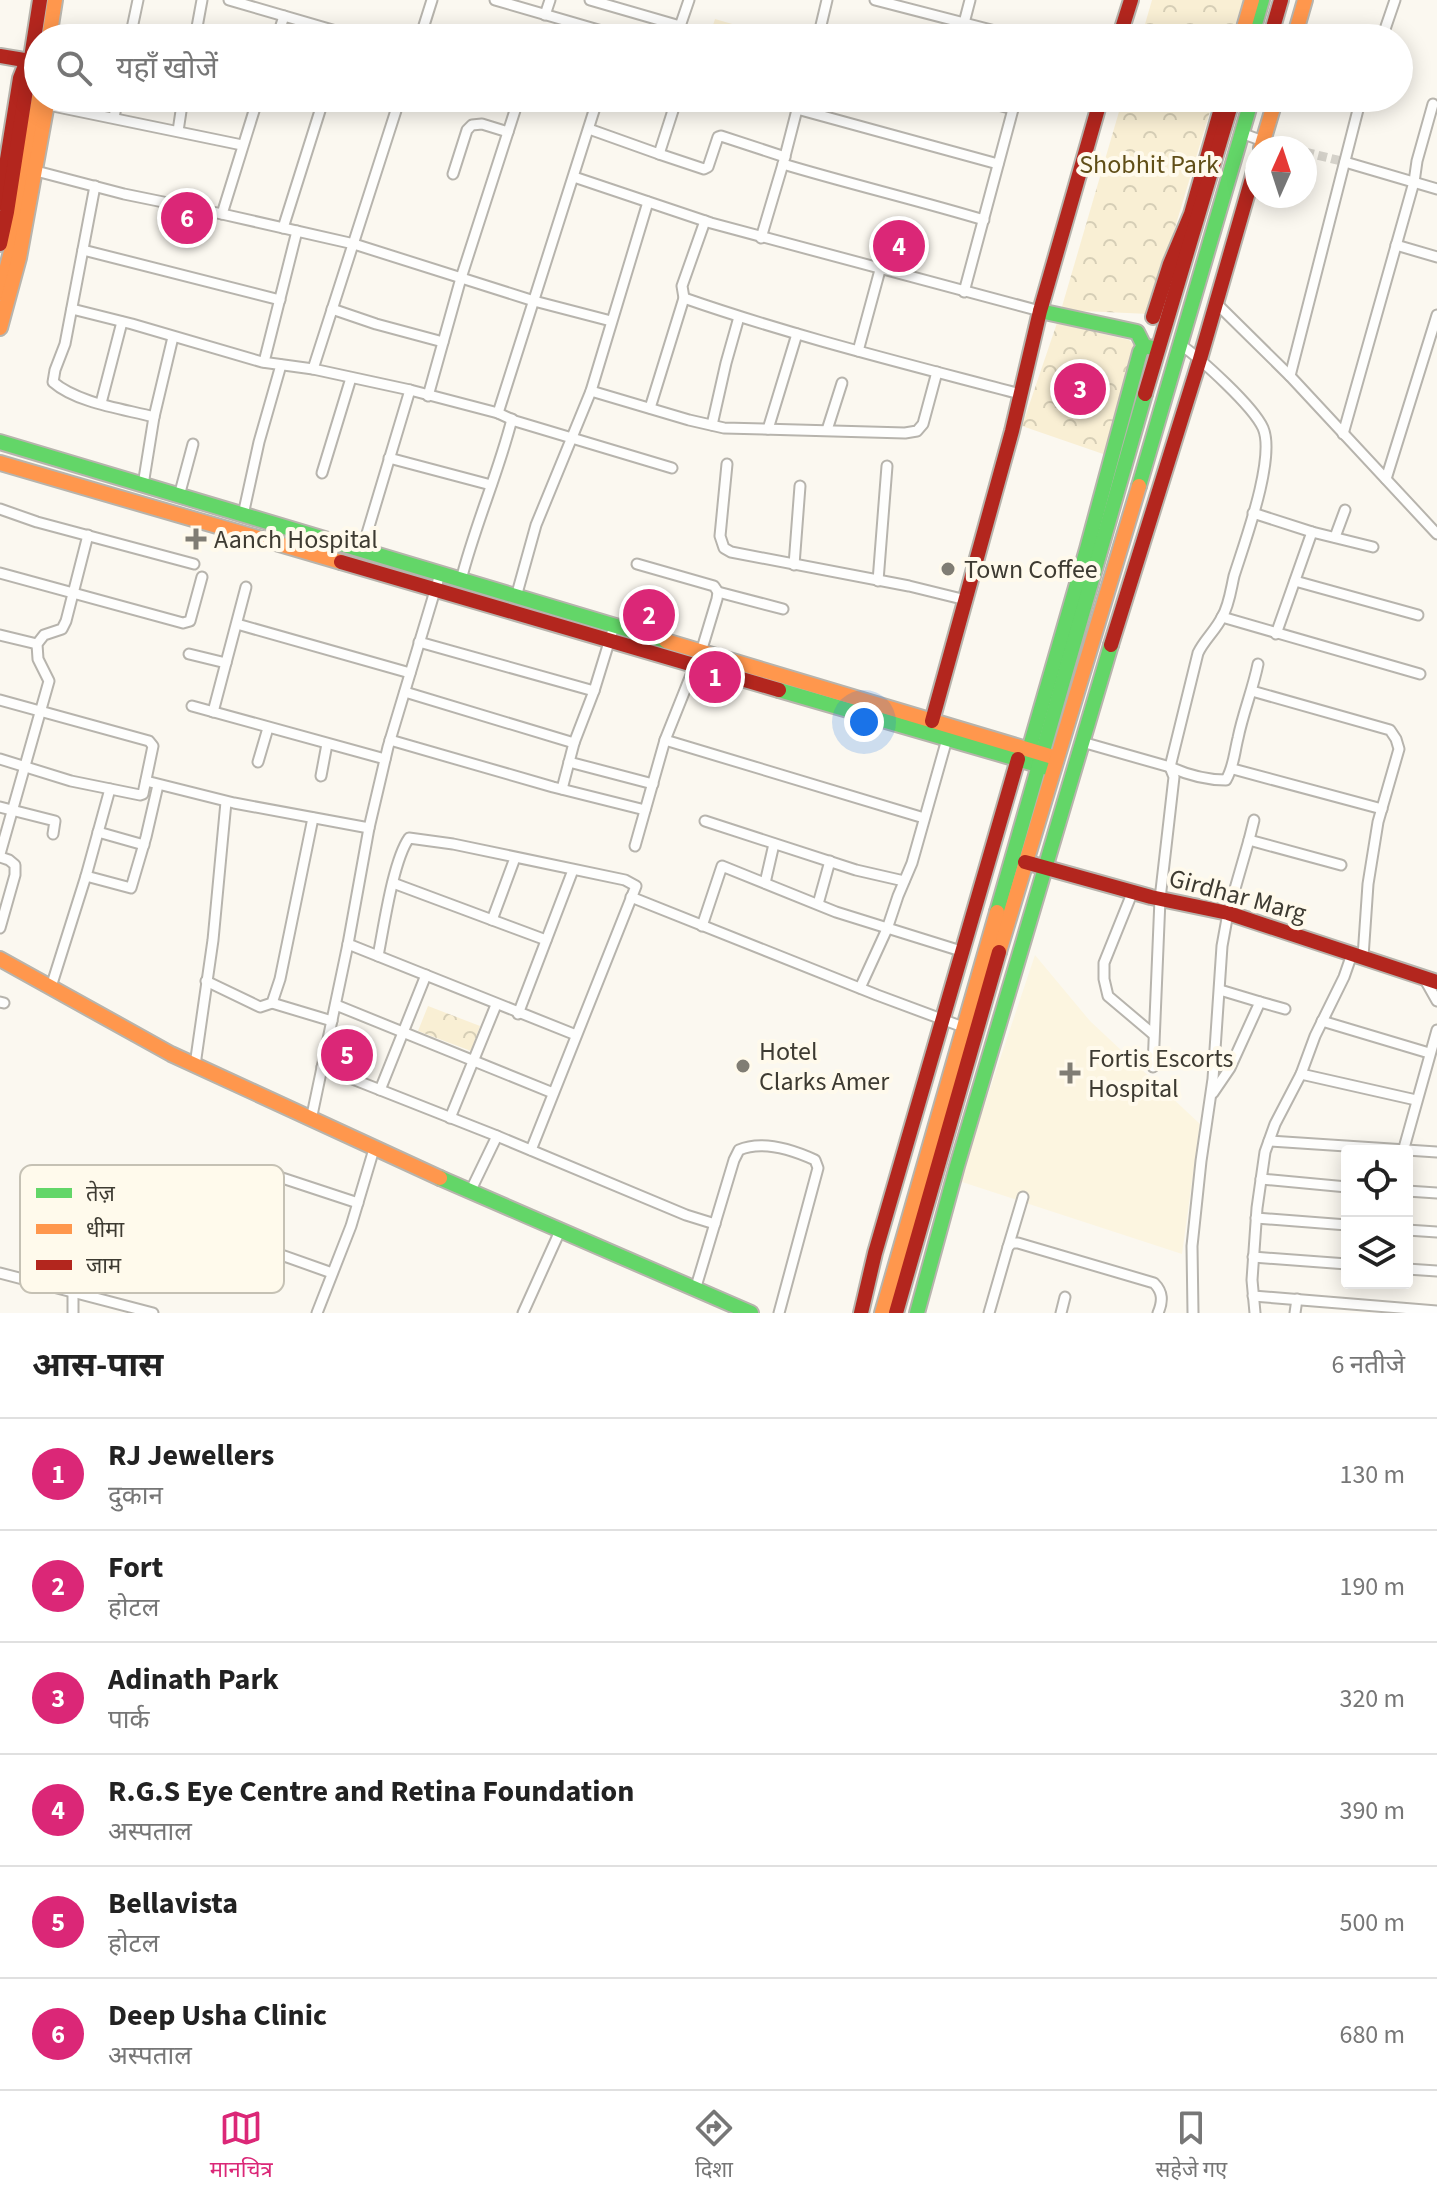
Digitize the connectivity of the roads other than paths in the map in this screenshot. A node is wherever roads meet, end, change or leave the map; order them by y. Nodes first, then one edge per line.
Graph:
1 (40, 0) edge
2 (55, 0) edge
3 (138, 0) edge
4 (202, 0) edge
5 (229, 0) edge
6 (432, 0) edge
7 (495, 0) edge
8 (550, 0) edge
9 (590, 0) edge
10 (689, 0) edge
11 (827, 0) edge
12 (875, 0) edge
13 (970, 0) edge
14 (1131, 0) edge
15 (1252, 0) edge
16 (1262, 0) edge
17 (1281, 0) edge
18 (1305, 0) edge
19 (1395, 0) edge
20 (894, 2) edge
21 (545, 15) junction
22 (284, 16) junction
23 (964, 23) junction
24 (36, 24) edge
25 (51, 24) edge
26 (133, 24) edge
27 (198, 24) edge
28 (281, 24) edge
29 (308, 24) edge
30 (424, 24) edge
31 (576, 24) edge
32 (673, 24) edge
33 (681, 24) edge
34 (821, 24) edge
35 (968, 24) edge
36 (1123, 24) edge
37 (1245, 24) edge
38 (1255, 24) edge
39 (1274, 24) edge
40 (1298, 24) edge
41 (1387, 24) edge
42 (0, 56) edge
43 (24, 60) edge
44 (24, 68) edge
45 (24, 99) edge
46 (1433, 104) dead end
47 (42, 112) edge
48 (43, 112) edge
49 (94, 112) edge
50 (115, 112) edge
51 (181, 112) edge
52 (253, 112) edge
53 (320, 112) edge
54 (396, 112) edge
55 (514, 112) edge
56 (594, 112) edge
57 (672, 112) edge
58 (796, 112) edge
59 (808, 112) edge
60 (1012, 112) edge
61 (1097, 112) edge
62 (1220, 112) edge
63 (1228, 112) edge
64 (1248, 112) edge
65 (1272, 112) edge
66 (1358, 112) edge
67 (114, 117) junction
68 (589, 129) junction
69 (178, 131) junction
70 (508, 132) junction
71 (1241, 133) junction
72 (1247, 136) edge
73 (1264, 136) edge
74 (242, 145) junction
75 (659, 154) junction
76 (784, 160) junction
77 (1345, 162) junction
78 (998, 164) junction
79 (36, 171) junction
80 (453, 174) dead end
81 (574, 177) junction
82 (1414, 182) junction
83 (95, 186) junction
84 (1437, 189) edge
85 (648, 202) junction
86 (1245, 202) edge
87 (0, 203) edge
88 (222, 214) junction
89 (984, 220) junction
90 (705, 221) junction
91 (283, 228) junction
92 (297, 231) junction
93 (761, 238) junction
94 (0, 244) edge
95 (354, 244) junction
96 (1396, 245) junction
97 (1184, 248) junction
98 (83, 250) junction
99 (1437, 257) edge
100 (880, 270) junction
101 (461, 278) junction
102 (964, 292) junction
103 (3, 296) edge
104 (684, 298) junction
105 (280, 300) junction
106 (534, 301) junction
107 (72, 309) junction
108 (332, 309) junction
109 (1214, 309) junction
110 (1040, 311) junction
111 (1159, 313) junction
112 (1437, 315) edge
113 (739, 317) junction
114 (611, 321) junction
115 (122, 322) junction
116 (0, 328) edge
117 (1137, 332) junction
118 (797, 334) junction
119 (173, 337) junction
120 (443, 342) junction
121 (1181, 345) junction
122 (1151, 347) junction
123 (858, 351) junction
124 (1202, 351) junction
125 (264, 362) junction
126 (281, 365) junction
127 (313, 369) junction
128 (937, 372) junction
129 (1290, 376) junction
130 (351, 378) junction
131 (842, 383) dead end
132 (410, 390) junction
133 (591, 391) junction
134 (1020, 394) junction
135 (428, 396) junction
136 (101, 403) junction
137 (650, 408) junction
138 (498, 413) junction
139 (154, 417) junction
140 (512, 419) junction
141 (712, 425) junction
142 (768, 429) junction
143 (827, 430) junction
144 (1343, 434) junction
145 (573, 439) junction
146 (0, 442) edge
147 (193, 444) dead end
148 (389, 458) junction
149 (0, 463) edge
150 (727, 464) dead end
151 (887, 466) dead end
152 (672, 468) dead end
153 (322, 473) dead end
154 (1386, 479) junction
155 (143, 485) junction
156 (491, 485) junction
157 (800, 486) dead end
158 (179, 496) junction
159 (0, 509) edge
160 (1345, 510) dead end
161 (1253, 513) junction
162 (243, 515) junction
163 (1312, 532) junction
164 (1437, 534) edge
165 (88, 535) junction
166 (1335, 537) junction
167 (1373, 547) dead end
168 (362, 550) junction
169 (194, 564) dead end
170 (637, 564) dead end
171 (794, 565) junction
172 (0, 573) edge
173 (440, 574) junction
174 (202, 577) dead end
175 (461, 580) junction
176 (878, 581) junction
177 (1295, 581) junction
178 (246, 587) dead end
179 (436, 589) junction
180 (718, 592) junction
181 (74, 593) junction
182 (516, 597) junction
183 (966, 600) junction
184 (783, 609) dead end
185 (1418, 615) dead end
186 (1222, 617) junction
187 (237, 624) junction
188 (612, 633) junction
189 (1276, 634) junction
190 (0, 635) edge
191 (419, 642) junction
192 (37, 644) junction
193 (189, 654) dead end
194 (698, 658) junction
195 (226, 663) junction
196 (1258, 664) dead end
197 (410, 673) junction
198 (1420, 674) dead end
199 (594, 691) junction
200 (1252, 691) junction
201 (405, 692) junction
202 (0, 700) edge
203 (192, 706) dead end
204 (40, 711) junction
205 (213, 712) junction
206 (932, 721) junction
207 (268, 728) junction
208 (947, 739) junction
209 (390, 740) junction
210 (665, 740) junction
211 (1082, 742) junction
212 (574, 743) junction
213 (327, 744) junction
214 (0, 759) edge
215 (385, 759) junction
216 (1037, 760) junction
217 (258, 762) dead end
218 (569, 762) junction
219 (25, 767) junction
220 (1170, 767) junction
221 (1233, 769) junction
222 (321, 776) dead end
223 (146, 781) junction
224 (653, 784) junction
225 (158, 785) junction
226 (110, 789) junction
227 (562, 789) junction
228 (226, 802) junction
229 (0, 807) edge
230 (1382, 809) junction
231 (645, 810) junction
232 (13, 811) junction
233 (313, 818) junction
234 (924, 818) junction
235 (1254, 820) dead end
236 (705, 821) dead end
237 (369, 828) junction
238 (98, 832) junction
239 (53, 834) dead end
240 (1249, 840) junction
241 (774, 844) junction
242 (144, 845) junction
243 (635, 846) dead end
244 (0, 856) edge
245 (515, 858) junction
246 (830, 861) junction
247 (1025, 862) junction
248 (1341, 865) dead end
249 (1045, 867) junction
250 (573, 870) junction
251 (86, 876) junction
252 (904, 881) junction
253 (393, 883) junction
254 (765, 883) junction
255 (1133, 891) junction
256 (631, 897) junction
257 (1160, 899) junction
258 (818, 904) junction
259 (1228, 913) junction
260 (492, 920) junction
261 (702, 926) junction
262 (0, 928) edge
263 (887, 929) junction
264 (546, 940) junction
265 (348, 944) junction
266 (961, 951) junction
267 (1358, 955) junction
268 (378, 956) junction
269 (0, 959) edge
270 (426, 975) junction
271 (1431, 980) edge
272 (206, 981) junction
273 (51, 987) junction
274 (860, 988) junction
275 (1220, 990) junction
276 (1437, 1001) edge
277 (1260, 1002) junction
278 (272, 1003) junction
279 (336, 1005) junction
280 (496, 1005) junction
281 (1285, 1009) dead end
282 (518, 1014) junction
283 (942, 1019) junction
284 (332, 1021) junction
285 (1322, 1021) junction
286 (963, 1027) junction
287 (1437, 1030) edge
288 (403, 1031) junction
289 (1153, 1034) junction
290 (576, 1035) junction
291 (1429, 1053) junction
292 (475, 1060) junction
293 (195, 1065) junction
294 (322, 1067) junction
295 (1153, 1067) dead end
296 (1301, 1074) junction
297 (380, 1090) junction
298 (553, 1093) junction
299 (1211, 1097) junction
300 (1416, 1100) junction
301 (450, 1118) junction
302 (311, 1120) junction
303 (497, 1136) junction
304 (1269, 1141) junction
305 (1346, 1145) edge
306 (1405, 1145) edge
307 (374, 1149) junction
308 (1413, 1149) edge
309 (531, 1150) junction
310 (1437, 1152) edge
311 (284, 1179) edge
312 (1261, 1179) junction
313 (1341, 1186) edge
314 (1413, 1191) edge
315 (470, 1192) junction
316 (1437, 1193) edge
317 (1023, 1197) dead end
318 (358, 1203) junction
319 (1256, 1218) junction
320 (715, 1224) junction
321 (1341, 1225) edge
322 (1413, 1230) edge
323 (560, 1231) junction
324 (1437, 1232) edge
325 (1008, 1247) junction
326 (284, 1256) edge
327 (1253, 1257) junction
328 (1341, 1264) edge
329 (1413, 1269) edge
330 (1437, 1271) edge
331 (0, 1273) edge
332 (332, 1273) junction
333 (20, 1278) edge
334 (695, 1290) junction
335 (80, 1293) edge
336 (1253, 1296) junction
337 (1065, 1297) dead end
338 (1297, 1299) junction
339 (1437, 1311) edge
340 (153, 1313) edge
341 (317, 1313) edge
342 (523, 1313) edge
343 (751, 1313) edge
344 (779, 1313) edge
345 (861, 1313) edge
346 (882, 1313) edge
347 (896, 1313) edge
348 (917, 1313) edge
349 (989, 1313) edge
350 (1061, 1313) edge
351 (1158, 1313) edge
352 (1193, 1313) edge
353 (1255, 1313) edge
354 (1295, 1313) edge

1 - 24 street
2 - 25 street
3 - 26 street
4 - 27 street
5 - 22 street
6 - 30 street
7 - 21 street
8 - 21 street
9 - 32 street
10 - 33 street
11 - 34 street
12 - 20 street
13 - 23 street
14 - 36 street
15 - 37 street
16 - 38 street
17 - 39 street
18 - 40 street
19 - 41 street
20 - 23 street
21 - 31 street
22 - 28 street
22 - 29 street
23 - 35 street
42 - 43 street
44 - 87 street
45 - 94 street
46 - 82 street
47 - 103 street
48 - 79 street
49 - 67 street
50 - 67 street
51 - 69 street
52 - 74 street
53 - 91 street
54 - 95 street
55 - 70 street
56 - 68 street
57 - 75 street
58 - 76 street
59 - 78 street
60 - 78 street
61 - 110 street
62 - 97 street
63 - 97 street
64 - 71 street
65 - 73 street
66 - 77 street
67 - 69 street
68 - 75 street
68 - 81 street
69 - 74 street
70 - 80 street
70 - 101 street
71 - 72 street
71 - 121 street
74 - 88 street
75 - 76 street
76 - 89 street
76 - 93 street
77 - 82 street
77 - 129 street
78 - 89 street
79 - 83 street
79 - 103 street
81 - 85 street
81 - 106 street
82 - 84 street
82 - 96 street
83 - 88 street
83 - 98 street
85 - 90 street
85 - 114 street
86 - 109 street
88 - 91 street
89 - 102 street
90 - 93 street
90 - 104 street
91 - 92 street
92 - 95 street
92 - 105 street
93 - 100 street
95 - 101 street
95 - 108 street
96 - 99 street
96 - 144 street
97 - 111 street
97 - 111 street
98 - 105 street
98 - 107 street
100 - 102 street
100 - 123 street
101 - 106 street
101 - 120 street
102 - 110 street
103 - 116 street
104 - 113 street
104 - 137 street
105 - 125 street
106 - 114 street
106 - 138 street
107 - 115 street
107 - 136 street
108 - 120 street
108 - 127 street
109 - 124 street
109 - 129 street
110 - 117 street
110 - 134 street
111 - 117 street
111 - 122 street
112 - 154 street
113 - 118 street
113 - 141 street
114 - 133 street
115 - 119 street
115 - 136 street
117 - 122 street
118 - 123 street
118 - 142 street
119 - 125 street
119 - 139 street
120 - 135 street
121 - 124 street
121 - 216 street
122 - 216 street
123 - 128 street
124 - 161 street
124 - 211 street
125 - 126 street
126 - 127 street
126 - 162 street
127 - 130 street
128 - 134 street
128 - 143 street
129 - 144 street
130 - 132 street
130 - 153 street
131 - 143 street
132 - 135 street
132 - 148 street
133 - 137 street
133 - 145 street
134 - 183 street
135 - 138 street
136 - 139 street
137 - 141 street
138 - 140 street
139 - 155 street
140 - 145 street
140 - 156 street
141 - 142 street
142 - 143 street
144 - 154 street
145 - 152 street
145 - 182 street
146 - 155 street
147 - 158 street
148 - 156 street
148 - 168 street
149 - 179 street
150 - 171 street
151 - 176 street
154 - 164 street
155 - 158 street
156 - 175 street
157 - 171 street
158 - 162 street
159 - 165 street
160 - 166 street
161 - 163 street
161 - 186 street
162 - 168 street
163 - 166 street
163 - 177 street
165 - 169 street
165 - 181 street
166 - 167 street
168 - 173 street
170 - 180 street
171 - 176 street
172 - 181 street
173 - 175 street
173 - 179 street
174 - 181 street
175 - 182 street
176 - 183 street
177 - 185 street
177 - 189 street
178 - 187 street
179 - 188 street
179 - 191 street
180 - 184 street
180 - 194 street
181 - 192 street
182 - 188 street
183 - 206 street
186 - 189 street
186 - 220 street
187 - 195 street
187 - 197 street
188 - 194 street
188 - 199 street
189 - 198 street
190 - 192 street
191 - 197 street
191 - 199 street
192 - 204 street
193 - 195 street
194 - 206 street
194 - 208 street
194 - 210 street
195 - 205 street
196 - 200 street
197 - 201 street
199 - 212 street
200 - 221 street
200 - 230 street
201 - 209 street
201 - 212 street
202 - 204 street
203 - 205 street
204 - 219 street
204 - 223 street
205 - 207 street
206 - 216 street
207 - 213 street
207 - 217 street
208 - 216 street
208 - 234 street
209 - 215 street
209 - 227 street
210 - 224 street
210 - 234 street
211 - 220 street
211 - 249 street
212 - 218 street
213 - 215 street
213 - 222 street
214 - 219 street
215 - 237 street
216 - 247 street
216 - 266 street
216 - 286 street
218 - 224 street
218 - 227 street
219 - 226 street
219 - 232 street
220 - 221 street
220 - 257 street
221 - 230 street
223 - 225 street
223 - 226 street
224 - 231 street
225 - 228 street
225 - 242 street
226 - 238 street
227 - 231 street
228 - 233 street
228 - 272 street
229 - 232 street
230 - 267 street
231 - 243 street
232 - 239 street
232 - 244 street
233 - 237 street
233 - 278 street
234 - 252 street
235 - 240 street
236 - 241 street
237 - 265 street
238 - 242 street
238 - 251 street
240 - 248 street
240 - 259 street
241 - 246 street
241 - 254 street
242 - 251 street
244 - 262 street
245 - 250 street
245 - 253 street
245 - 260 street
246 - 252 street
246 - 258 street
247 - 249 street, Girdhar Marg
247 - 347 street
249 - 255 street, Girdhar Marg
249 - 348 street
250 - 256 street
250 - 264 street
251 - 273 street
252 - 263 street
253 - 260 street
253 - 268 street
254 - 258 street
254 - 261 street
255 - 257 street, Girdhar Marg
255 - 289 street
256 - 261 street
256 - 290 street
257 - 259 street, Girdhar Marg
257 - 289 street
258 - 263 street
259 - 267 street, Girdhar Marg
259 - 275 street
260 - 264 street
261 - 274 street
263 - 266 street
263 - 274 street
264 - 282 street
265 - 268 street
265 - 279 street
266 - 283 street
267 - 271 street, Girdhar Marg
267 - 285 street
268 - 270 street
269 - 273 street
270 - 280 street
270 - 288 street
271 - 276 street
272 - 278 street
272 - 293 street
273 - 293 street
274 - 283 street
275 - 277 street
275 - 299 street
277 - 281 street
277 - 299 street
278 - 284 street
279 - 284 street
279 - 288 street
280 - 282 street
280 - 292 street
282 - 290 street
283 - 286 street
283 - 345 street
284 - 294 street
285 - 291 street
285 - 296 street
286 - 346 street
287 - 291 street
288 - 292 street
288 - 297 street
289 - 295 street
290 - 298 street
291 - 300 street
292 - 298 street
292 - 301 street
293 - 302 street
294 - 297 street
294 - 302 street
296 - 300 street
296 - 304 street
297 - 301 street
298 - 309 street
299 - 352 street
300 - 306 street
301 - 303 street
302 - 307 street
303 - 309 street
303 - 315 street
304 - 305 street
304 - 312 street
307 - 315 street
307 - 318 street
308 - 310 street
309 - 320 street
311 - 318 street
312 - 313 street
312 - 319 street
314 - 316 street
315 - 323 street
317 - 325 street
318 - 332 street
319 - 321 street
319 - 327 street
320 - 334 street
320 - 344 street
322 - 324 street
323 - 334 street
323 - 342 street
325 - 349 street
325 - 351 street
326 - 332 street
327 - 328 street
327 - 336 street
329 - 330 street
331 - 333 street
332 - 341 street
334 - 343 street
335 - 340 street
336 - 338 street
336 - 353 street
337 - 350 street
338 - 339 street
338 - 354 street

